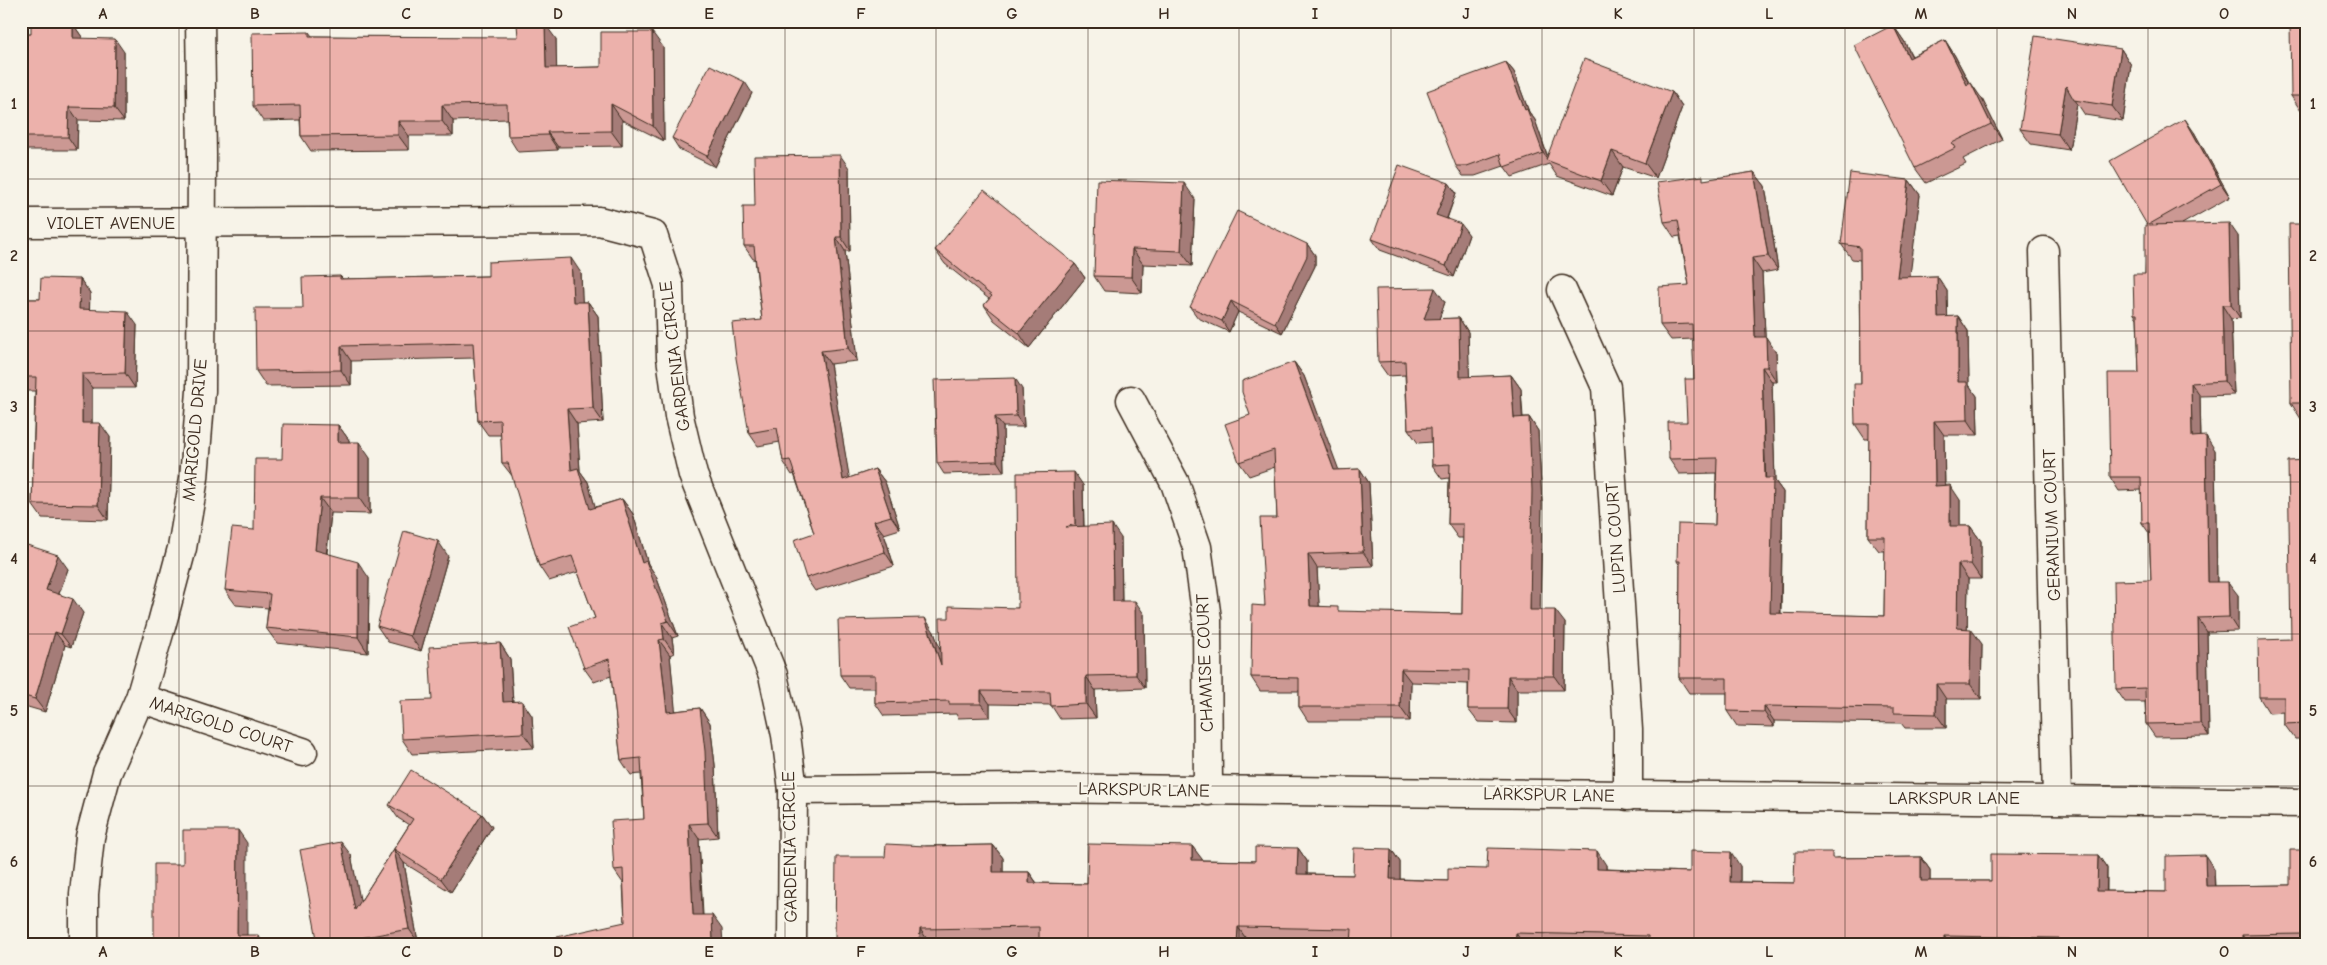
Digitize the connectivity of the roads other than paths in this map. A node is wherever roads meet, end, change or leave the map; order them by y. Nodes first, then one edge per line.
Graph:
1 (200, 21) edge
2 (21, 223) edge
3 (202, 223) junction
4 (2044, 251) dead end
5 (1562, 290) dead end
6 (1131, 400) dead end
7 (140, 698) junction
8 (303, 752) dead end
9 (793, 790) junction
10 (1208, 791) junction
11 (1628, 796) junction
12 (2057, 799) junction
13 (2306, 803) edge
14 (84, 944) edge
15 (792, 944) edge

1 - 3 street, MARIGOLD DRIVE
2 - 3 street, VIOLET AVENUE
3 - 7 street, MARIGOLD DRIVE
3 - 9 street, GARDENIA CIRCLE
4 - 12 street, GERANIUM COURT
5 - 11 street, LUPIN COURT
6 - 10 street, CHAMISE COURT
7 - 8 street, MARIGOLD COURT
7 - 14 street, MARIGOLD DRIVE
9 - 10 street, LARKSPUR LANE
9 - 15 street, GARDENIA CIRCLE
10 - 11 street, LARKSPUR LANE
11 - 12 street, LARKSPUR LANE
12 - 13 street, LARKSPUR LANE

